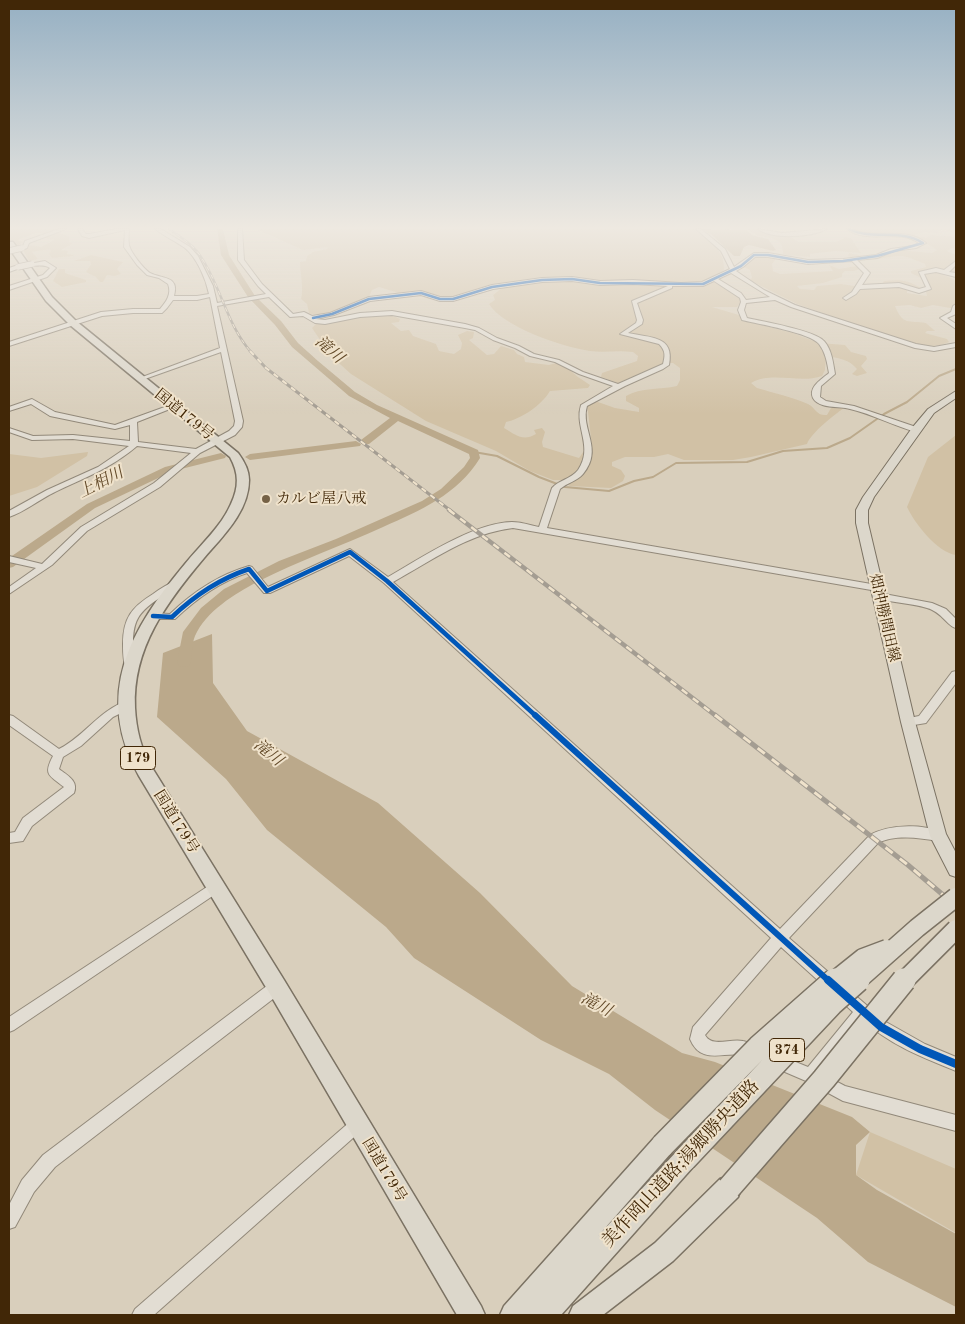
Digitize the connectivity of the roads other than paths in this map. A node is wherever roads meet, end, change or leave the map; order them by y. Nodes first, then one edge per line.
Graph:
1 (44, 291) edge
2 (173, 291) edge
3 (211, 291) edge
4 (265, 291) edge
5 (480, 291) edge
6 (660, 291) edge
7 (735, 291) edge
8 (762, 291) edge
9 (855, 291) edge
10 (212, 295) junction
11 (269, 295) junction
12 (172, 298) junction
13 (775, 298) junction
14 (846, 298) dead end
15 (744, 302) junction
16 (215, 305) junction
17 (956, 306) edge
18 (313, 318) junction
19 (73, 323) junction
20 (956, 327) edge
21 (9, 344) edge
22 (956, 345) edge
23 (224, 349) junction
24 (140, 379) junction
25 (618, 386) junction
26 (956, 394) edge
27 (173, 406) junction
28 (9, 409) edge
29 (134, 421) junction
30 (9, 430) edge
31 (916, 430) junction
32 (216, 440) junction
33 (134, 445) junction
34 (197, 451) junction
35 (9, 514) edge
36 (542, 530) junction
37 (12, 560) edge
38 (44, 567) junction
39 (387, 581) junction
40 (175, 585) junction
41 (9, 591) edge
42 (878, 592) junction
43 (153, 616) junction
44 (956, 625) edge
45 (130, 667) junction
46 (955, 681) edge
47 (127, 704) junction
48 (9, 719) edge
49 (908, 722) junction
50 (59, 754) junction
51 (938, 836) junction
52 (9, 838) edge
53 (956, 869) edge
54 (216, 887) junction
55 (956, 898) edge
56 (956, 929) edge
57 (780, 938) junction
58 (896, 946) junction
59 (824, 977) junction
60 (277, 986) junction
61 (864, 1011) junction
62 (9, 1024) edge
63 (741, 1047) junction
64 (956, 1064) edge
65 (811, 1076) junction
66 (956, 1123) edge
67 (357, 1125) junction
68 (9, 1221) edge
69 (141, 1315) edge
70 (472, 1315) edge
71 (513, 1315) edge
72 (543, 1315) edge
73 (582, 1315) edge

1 - 19 highway, 国道179号 / 179
2 - 12 street
3 - 10 street
4 - 11 street
5 - 18 street
6 - 25 street
7 - 15 street
8 - 13 street
9 - 14 street
10 - 12 street
10 - 16 street
11 - 16 street
11 - 18 street
12 - 19 street
13 - 15 street
13 - 22 street
15 - 31 street
16 - 23 street
17 - 20 street
18 - 25 street
19 - 21 street
19 - 24 highway, 国道179号 / 179
23 - 24 street
23 - 32 street
24 - 27 highway, 国道179号 / 179
25 - 36 street
26 - 31 main road, 畑沖勝間田線
27 - 29 street
27 - 32 highway, 国道179号 / 179
28 - 29 street
29 - 33 street
30 - 33 street
31 - 42 main road, 畑沖勝間田線
32 - 34 street
32 - 40 highway, 国道179号 / 179
33 - 34 street
33 - 35 street
34 - 38 street
36 - 39 street
36 - 42 street
37 - 38 street
38 - 41 street
39 - 43 street
39 - 57 street
40 - 43 highway, 国道179号 / 179
40 - 45 street
42 - 44 street
42 - 49 main road, 畑沖勝間田線
43 - 45 highway, 国道179号 / 179
45 - 47 highway, 国道179号 / 179
46 - 49 street
47 - 50 street
47 - 54 highway, 国道179号 / 179
48 - 50 street
49 - 51 main road, 畑沖勝間田線
50 - 52 street
51 - 53 main road, 畑沖勝間田線
51 - 57 street
54 - 60 highway, 国道179号 / 179
54 - 62 street
55 - 58 highway, 美作岡山道路;湯郷勝央道路 / 374, bridge
56 - 73 highway, bridge
57 - 59 street
57 - 63 street
58 - 71 highway, bridge
58 - 72 highway, 美作岡山道路;湯郷勝央道路 / 374, bridge
59 - 61 street
59 - 63 street
60 - 67 highway, 国道179号 / 179
60 - 68 street
61 - 64 street
61 - 65 street
63 - 65 street
65 - 66 street
67 - 69 street
67 - 70 highway, 国道179号 / 179

